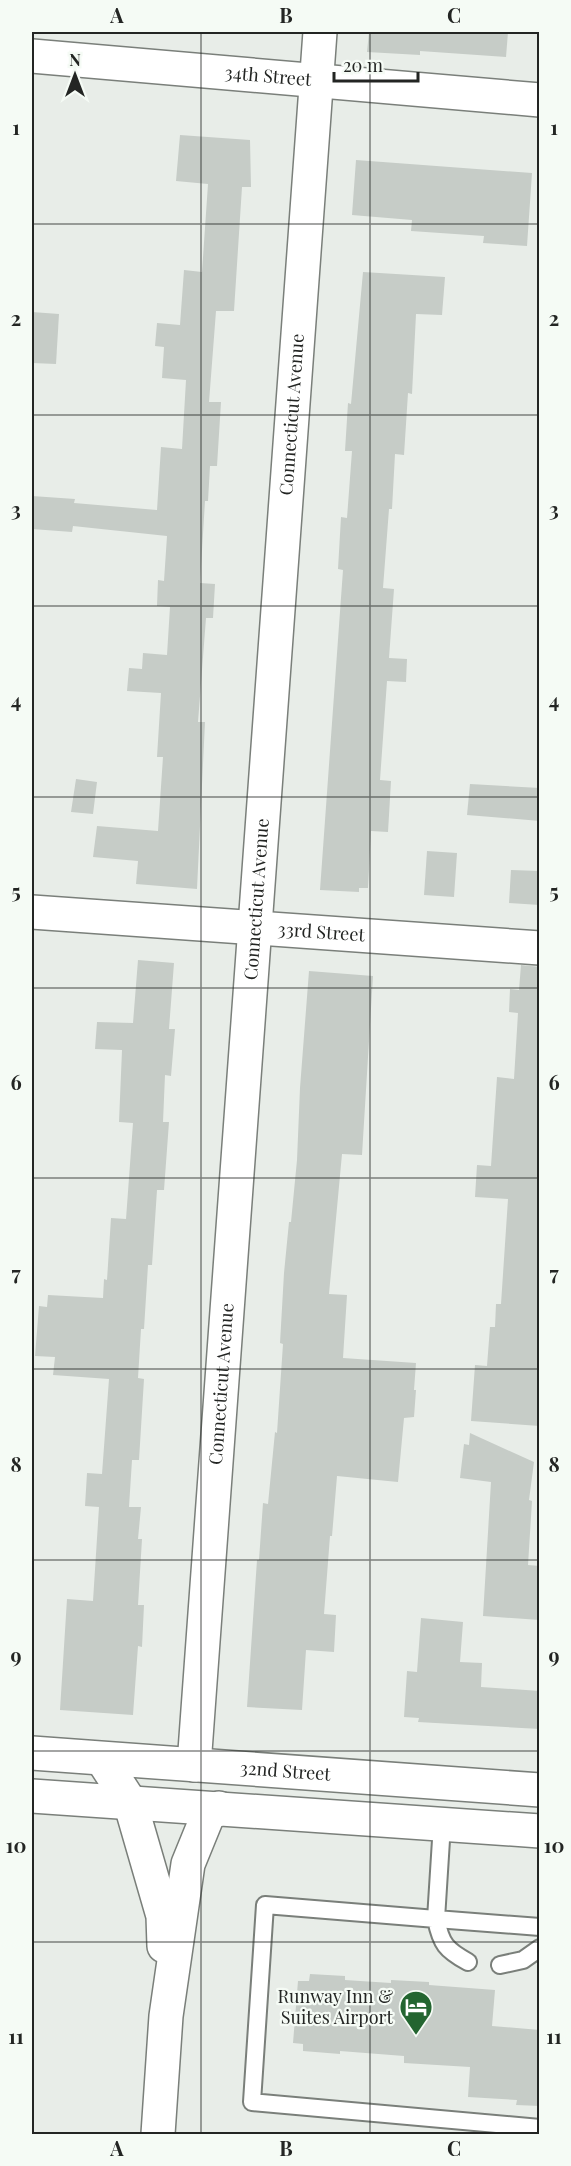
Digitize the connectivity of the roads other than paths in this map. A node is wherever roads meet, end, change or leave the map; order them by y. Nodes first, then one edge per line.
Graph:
1 (320, 32) edge
2 (32, 56) edge
3 (316, 80) junction
4 (540, 100) edge
5 (32, 912) edge
6 (255, 928) junction
7 (540, 948) edge
8 (32, 1753) edge
9 (102, 1758) junction
10 (194, 1765) junction
11 (540, 1790) edge
12 (32, 1796) edge
13 (130, 1802) junction
14 (219, 1808) junction
15 (442, 1824) junction
16 (540, 1831) edge
17 (436, 1918) junction
18 (540, 1927) edge
19 (540, 1948) edge
20 (468, 1962) dead end
21 (500, 1965) dead end
22 (166, 2016) junction
23 (540, 2128) edge
24 (158, 2134) edge

1 - 3 main road, Connecticut Avenue
2 - 3 main road, 34th Street
3 - 4 main road, 34th Street
3 - 6 main road, Connecticut Avenue
5 - 6 main road, 33rd Street
6 - 7 main road, 33rd Street
6 - 10 main road, Connecticut Avenue
8 - 9 main road, 32nd Street
9 - 10 main road, 32nd Street
9 - 13 main road
10 - 11 main road, 32nd Street
12 - 13 main road
13 - 14 main road
13 - 22 main road
14 - 15 main road
14 - 22 main road
15 - 16 main road
15 - 17 lane
17 - 18 lane
17 - 20 lane
17 - 23 lane
19 - 21 lane
22 - 24 main road

